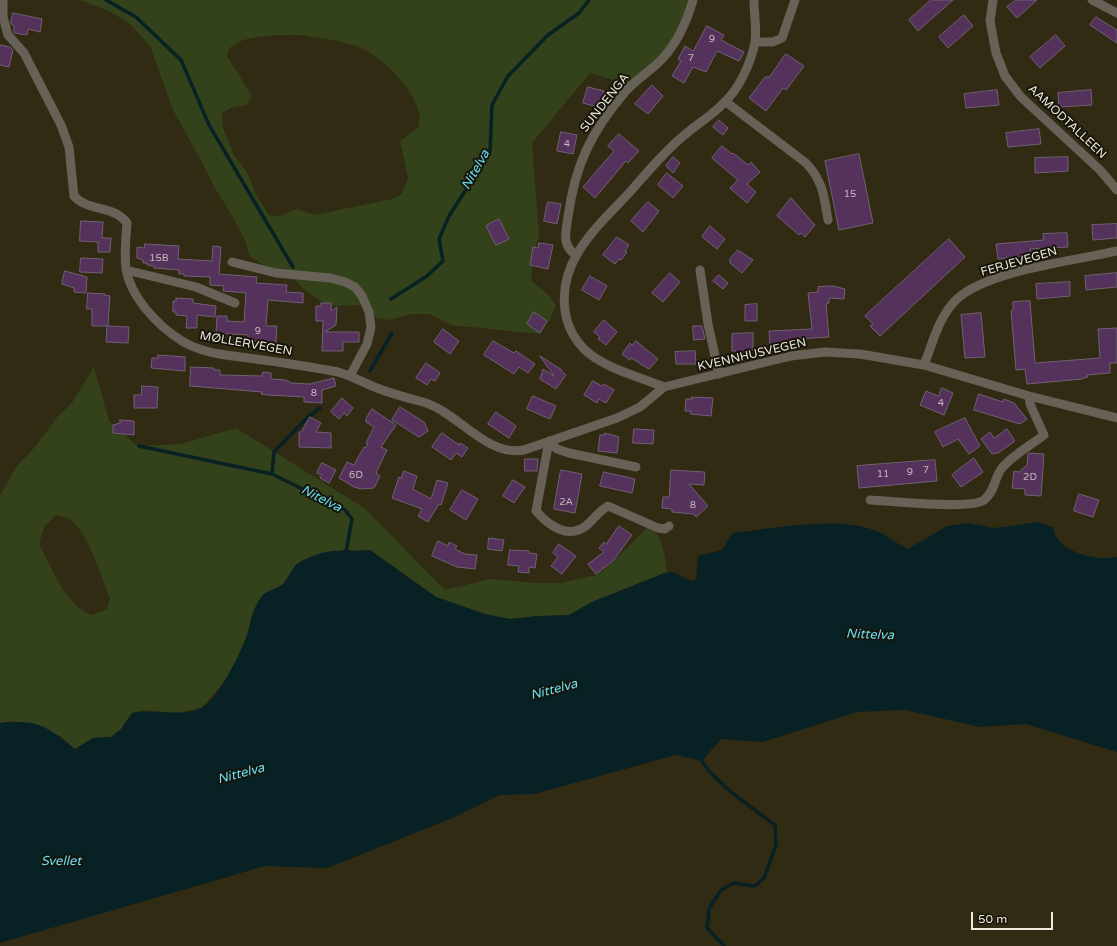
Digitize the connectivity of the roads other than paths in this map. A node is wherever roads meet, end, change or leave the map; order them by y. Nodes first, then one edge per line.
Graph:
1 (3, 0) edge
2 (693, 0) edge
3 (754, 0) edge
4 (795, 0) edge
5 (993, 0) edge
6 (1092, 0) edge
7 (1117, 13) edge
8 (755, 42) junction
9 (726, 102) junction
10 (1117, 190) edge
11 (828, 220) dead end
12 (1117, 251) edge
13 (576, 255) junction
14 (232, 262) dead end
15 (126, 270) junction
16 (700, 270) dead end
17 (234, 303) dead end
18 (924, 365) junction
19 (719, 374) junction
20 (350, 376) junction
21 (664, 387) junction
22 (1030, 396) junction
23 (1117, 418) edge
24 (476, 435) joint
25 (549, 441) junction
26 (636, 467) dead end
27 (870, 500) dead end
28 (669, 526) dead end

1 - 15 street, MØLLERVEGEN
2 - 13 street, SUNDENGA
3 - 8 street
4 - 8 street
5 - 10 street, AAMODTALLEEN
6 - 7 street
8 - 9 street
9 - 11 street
9 - 13 street
12 - 18 street, FERJEVEGEN
13 - 21 street
14 - 20 street
15 - 17 street
15 - 20 street, MØLLERVEGEN
16 - 19 street
18 - 19 street, KVENNHUSVEGEN
18 - 22 street, KVENNHUSVEGEN
19 - 21 street, KVENNHUSVEGEN
20 - 24 street, MØLLERVEGEN
21 - 25 street, KVENNHUSVEGEN
22 - 23 street, KVENNHUSVEGEN
22 - 27 street
24 - 25 street, KVENNHUSVEGEN
25 - 26 street
25 - 28 street

